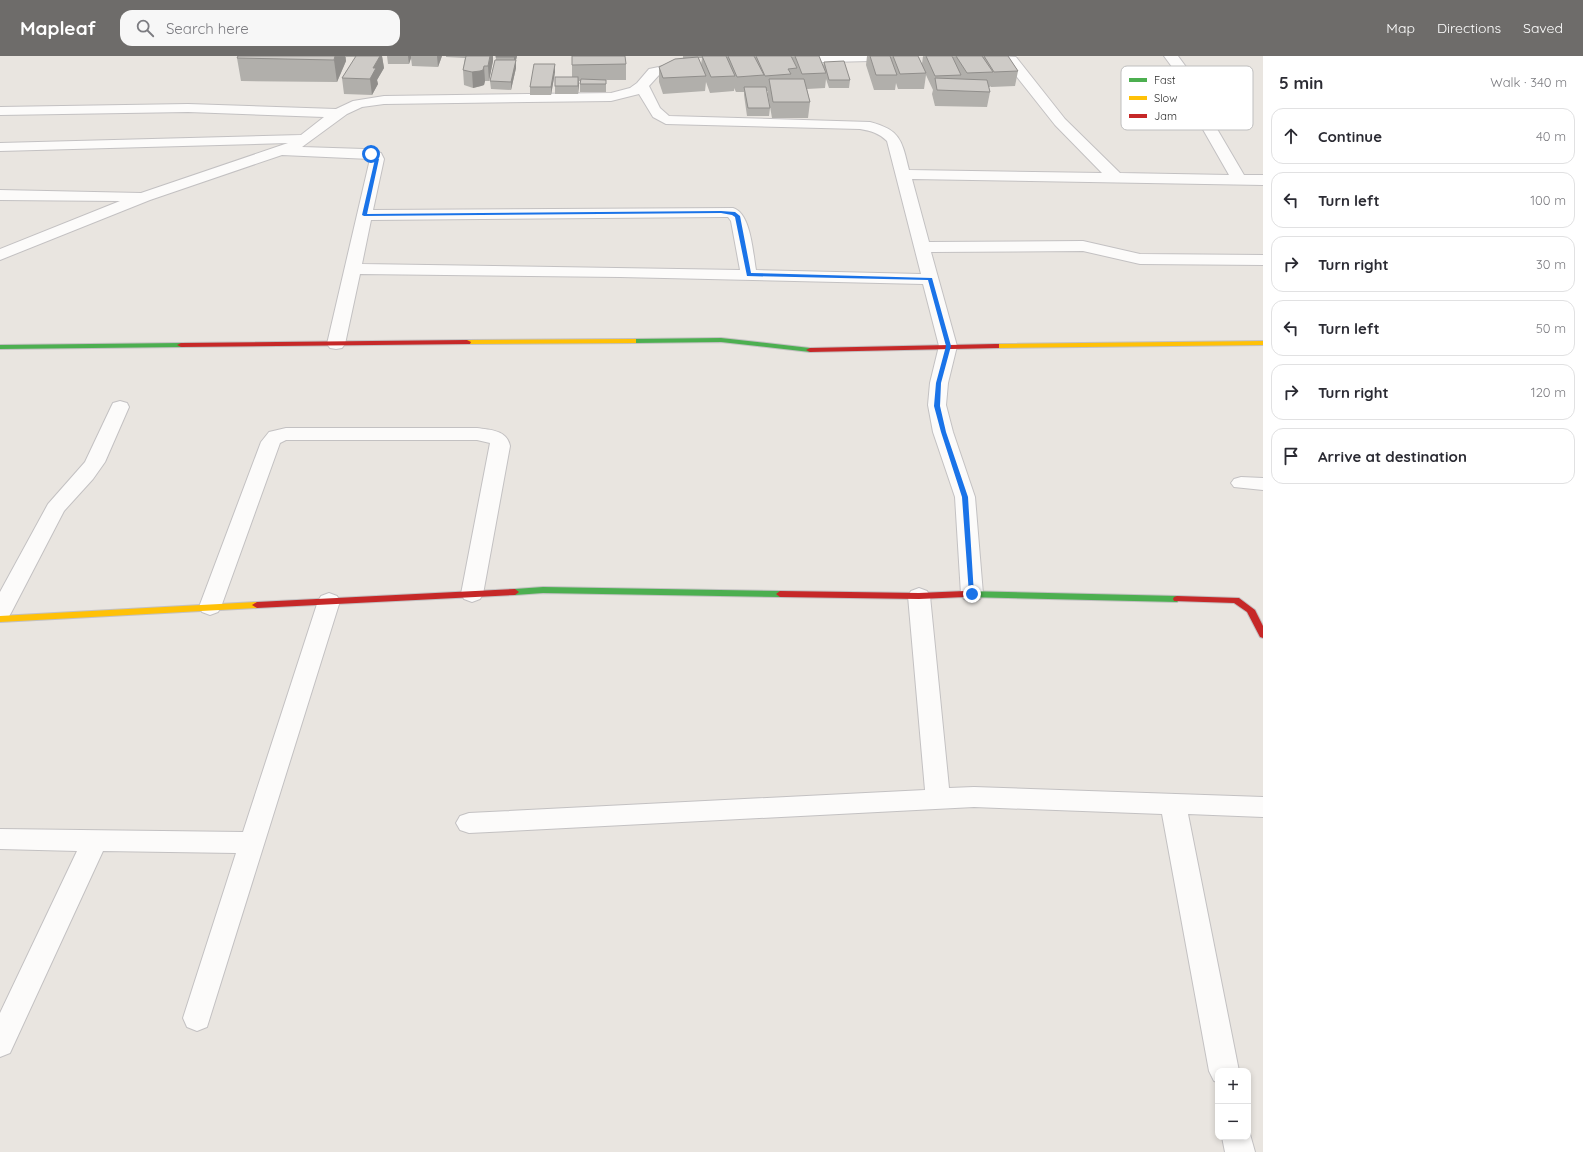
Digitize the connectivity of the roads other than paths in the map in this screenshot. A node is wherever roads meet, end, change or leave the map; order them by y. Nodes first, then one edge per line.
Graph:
1 (654, 56) edge
2 (909, 56) edge
3 (1002, 56) edge
4 (1171, 56) edge
5 (777, 60) edge
6 (699, 64) edge
7 (1178, 66) edge
8 (654, 72) junction
9 (642, 86) junction
10 (0, 111) edge
11 (339, 113) junction
12 (1211, 130) edge
13 (308, 138) junction
14 (0, 147) edge
15 (281, 150) junction
16 (902, 174) junction
17 (1114, 176) junction
18 (1239, 179) junction
19 (1263, 180) edge
20 (0, 194) edge
21 (145, 197) junction
22 (364, 215) junction
23 (922, 247) junction
24 (0, 255) edge
25 (1263, 260) edge
26 (352, 269) junction
27 (749, 275) junction
28 (930, 279) junction
29 (1263, 343) edge
30 (336, 344) junction
31 (0, 346) edge
32 (948, 346) junction
33 (120, 407) dead end
34 (1241, 483) dead end
35 (1263, 484) edge
36 (472, 594) junction
37 (972, 594) junction
38 (919, 596) junction
39 (329, 601) junction
40 (210, 607) junction
41 (0, 613) edge
42 (0, 619) edge
43 (1263, 635) edge
44 (938, 799) junction
45 (1174, 804) junction
46 (1263, 807) edge
47 (469, 823) dead end
48 (0, 839) edge
49 (95, 840) junction
50 (252, 844) junction
51 (197, 1018) dead end
52 (0, 1044) edge
53 (1223, 1068) edge
54 (1238, 1140) edge
55 (1240, 1152) edge

1 - 8 street
2 - 5 street
3 - 17 street
4 - 7 street
6 - 8 street
8 - 9 street
9 - 11 street
9 - 16 street
10 - 11 street
11 - 13 street
12 - 18 street
13 - 14 street
13 - 15 street
15 - 21 street
15 - 22 street
16 - 17 street
16 - 23 street
17 - 18 street
18 - 19 street
20 - 21 street
21 - 24 street
22 - 26 street
22 - 27 street
23 - 25 street
23 - 28 street
26 - 27 street
26 - 30 street
27 - 28 street
28 - 32 street
29 - 32 street
30 - 31 street
30 - 32 street
32 - 37 street
33 - 41 street
34 - 35 street
36 - 38 street
36 - 39 street
36 - 40 street
37 - 38 street
37 - 43 street
38 - 44 street
39 - 40 street
39 - 50 street
40 - 42 street
44 - 45 street
44 - 47 street
45 - 46 street
45 - 53 street
48 - 49 street
49 - 50 street
49 - 52 street
50 - 51 street
54 - 55 street

